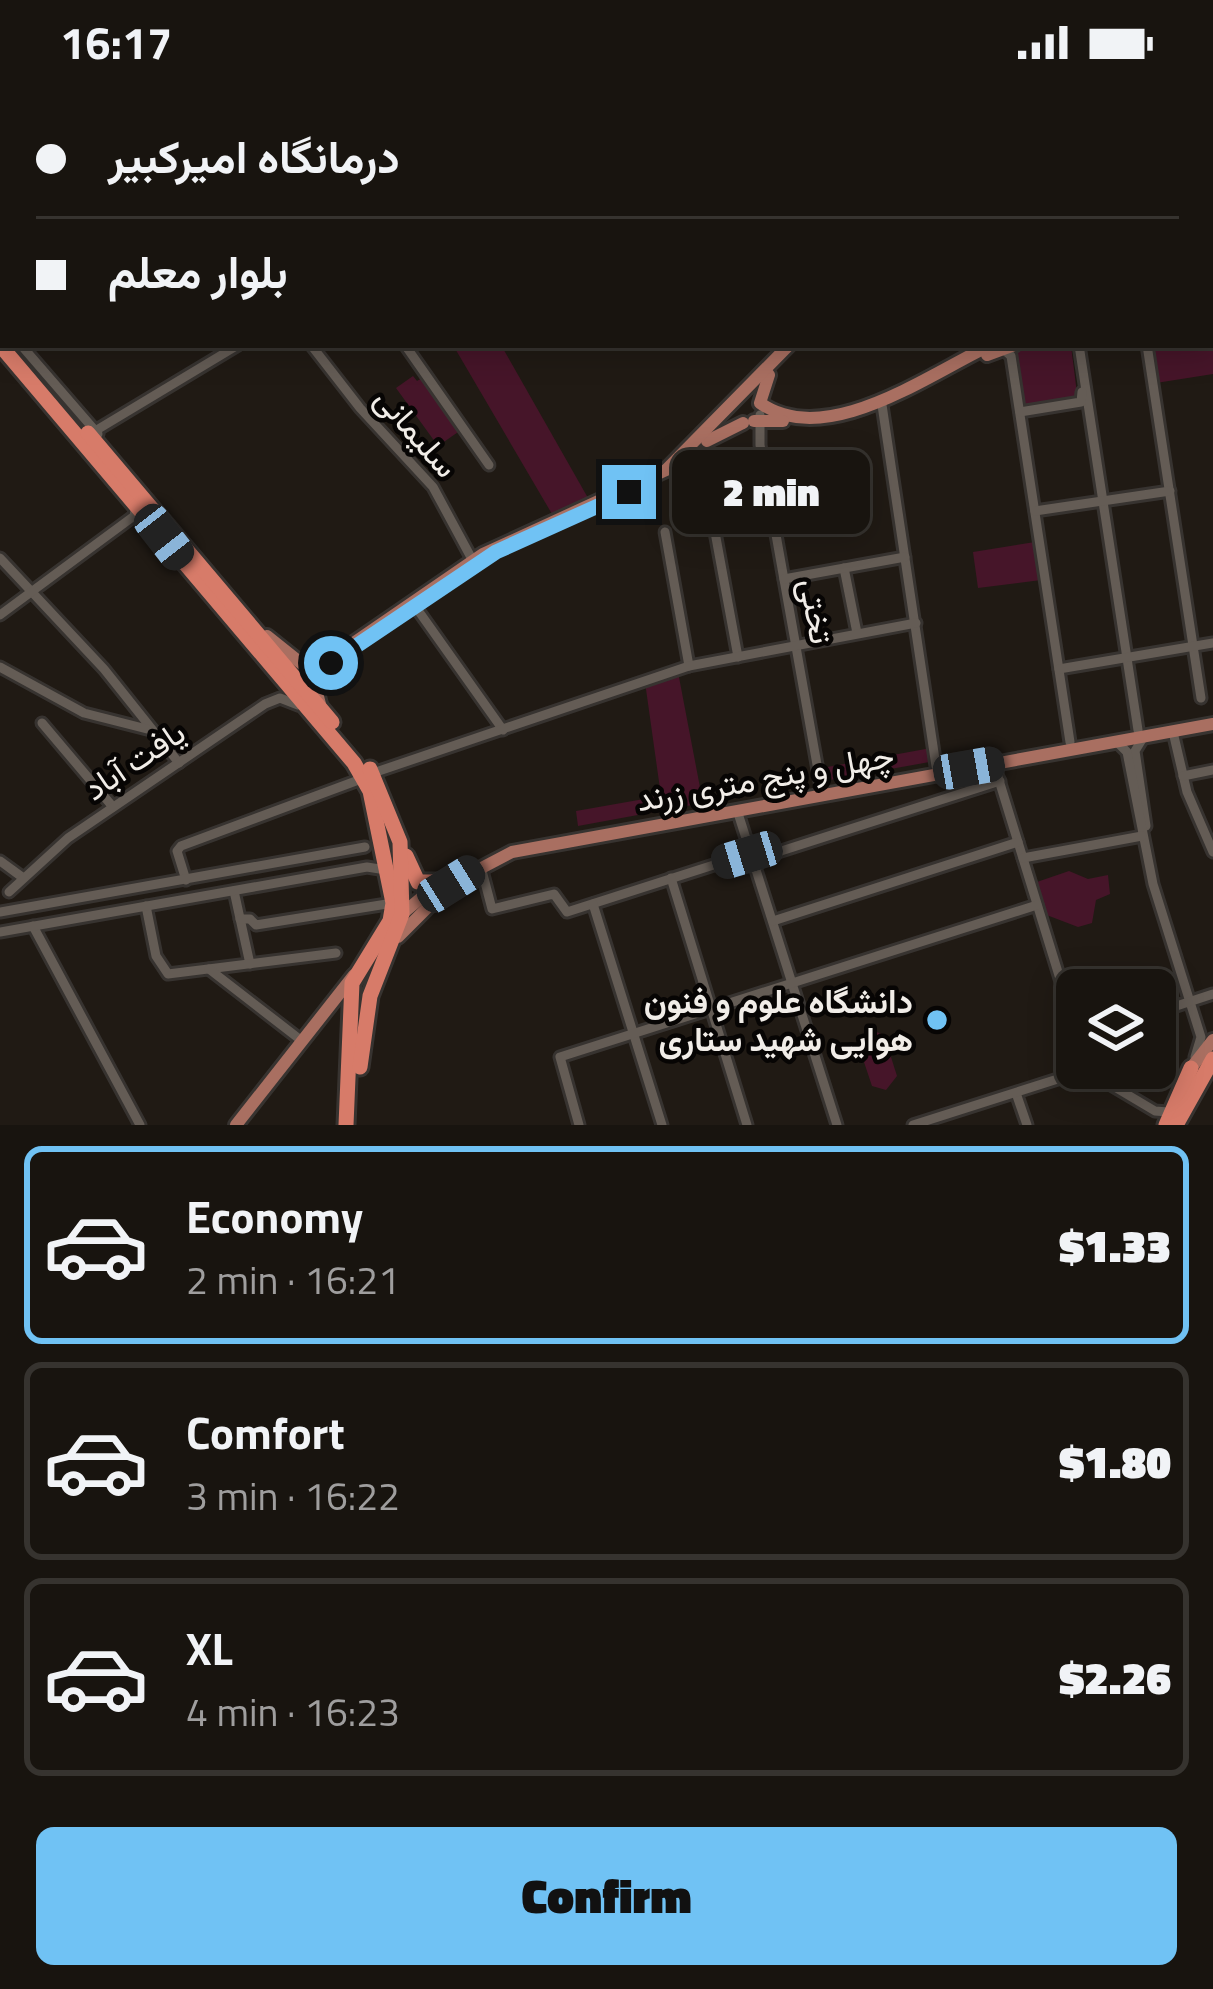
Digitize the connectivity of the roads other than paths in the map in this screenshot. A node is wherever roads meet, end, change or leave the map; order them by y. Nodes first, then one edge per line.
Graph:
1 (19, 348) edge
2 (19, 348) edge
3 (233, 348) edge
4 (313, 348) edge
5 (407, 348) edge
6 (791, 348) edge
7 (792, 348) edge
8 (1077, 348) edge
9 (1077, 348) edge
10 (1148, 348) edge
11 (0, 349) edge
12 (1005, 349) edge
13 (736, 399) junction
14 (882, 405) junction
15 (1020, 412) junction
16 (117, 422) junction
17 (758, 423) junction
18 (95, 431) junction
19 (714, 432) junction
20 (109, 447) junction
21 (489, 465) dead end
22 (129, 480) junction
23 (1169, 490) junction
24 (1102, 501) junction
25 (710, 505) dead end
26 (1035, 511) junction
27 (139, 512) junction
28 (167, 524) junction
29 (665, 532) dead end
30 (87, 554) junction
31 (905, 557) junction
32 (0, 558) edge
33 (473, 561) junction
34 (194, 564) junction
35 (844, 568) junction
36 (784, 579) junction
37 (46, 584) junction
38 (34, 590) junction
39 (219, 593) junction
40 (43, 600) junction
41 (416, 607) junction
42 (0, 615) edge
43 (916, 623) junction
44 (256, 628) junction
45 (857, 633) junction
46 (1213, 641) edge
47 (1193, 644) junction
48 (795, 645) junction
49 (738, 657) junction
50 (276, 658) junction
51 (1127, 658) junction
52 (689, 666) junction
53 (0, 667) edge
54 (317, 669) junction
55 (1059, 669) junction
56 (276, 695) junction
57 (1201, 698) dead end
58 (299, 706) junction
59 (322, 717) junction
60 (1205, 722) edge
61 (42, 723) dead end
62 (1174, 727) junction
63 (147, 729) junction
64 (502, 730) junction
65 (1141, 734) junction
66 (1070, 742) junction
67 (1127, 748) junction
68 (176, 759) junction
69 (994, 764) junction
70 (936, 766) junction
71 (1213, 770) edge
72 (369, 776) junction
73 (1184, 776) junction
74 (1000, 781) junction
75 (821, 787) junction
76 (755, 802) junction
77 (736, 806) junction
78 (113, 807) junction
79 (714, 810) junction
80 (378, 814) junction
81 (1142, 836) junction
82 (400, 842) junction
83 (1018, 842) junction
84 (365, 847) junction
85 (1213, 852) edge
86 (752, 857) junction
87 (1023, 858) junction
88 (0, 861) edge
89 (480, 865) junction
90 (368, 867) junction
91 (238, 870) junction
92 (386, 870) junction
93 (218, 873) junction
94 (22, 877) junction
95 (671, 878) junction
96 (186, 880) junction
97 (1154, 883) junction
98 (439, 887) junction
99 (236, 890) junction
100 (3, 891) edge
101 (221, 893) junction
102 (84, 897) junction
103 (62, 901) junction
104 (593, 904) junction
105 (1037, 905) junction
106 (146, 906) junction
107 (6, 910) edge
108 (403, 912) junction
109 (86, 916) junction
110 (240, 919) junction
111 (64, 920) junction
112 (773, 921) junction
113 (33, 926) junction
114 (0, 932) edge
115 (336, 953) dead end
116 (250, 964) junction
117 (208, 969) junction
118 (1057, 969) edge
119 (355, 973) junction
120 (377, 974) junction
121 (792, 983) junction
122 (1213, 994) edge
123 (1192, 1001) junction
124 (1176, 1006) edge
125 (711, 1009) junction
126 (340, 1011) junction
127 (633, 1034) junction
128 (1213, 1039) edge
129 (302, 1041) junction
130 (1204, 1068) edge
131 (1056, 1079) edge
132 (1115, 1089) edge
133 (1016, 1093) junction
134 (1173, 1122) edge
135 (353, 1123) edge
136 (140, 1125) edge
137 (239, 1125) edge
138 (579, 1125) edge
139 (662, 1125) edge
140 (747, 1125) edge
141 (837, 1125) edge
142 (913, 1125) edge
143 (1027, 1125) edge

1 - 18 street
2 - 22 highway
3 - 16 street
4 - 33 street, سلیمانی
5 - 21 street
6 - 13 main road
7 - 17 main road
8 - 15 street
9 - 24 street
10 - 23 street
11 - 27 highway
12 - 14 main road
12 - 15 street
12 - 17 main road
13 - 17 main road
13 - 17 main road
13 - 19 main road
14 - 17 main road
14 - 31 street
15 - 26 street
16 - 18 street
16 - 20 street
17 - 19 main road
17 - 36 street, تختی
18 - 20 street
19 - 33 main road
19 - 41 main road
20 - 27 street
22 - 27 highway
22 - 28 highway
23 - 24 street
23 - 47 street
24 - 26 street
24 - 51 street
25 - 49 street
26 - 55 street
27 - 28 street
27 - 30 street
27 - 34 highway
28 - 34 highway
29 - 52 street
30 - 37 street
30 - 38 street
31 - 35 street
31 - 43 street
32 - 38 street
33 - 54 main road
34 - 39 highway
35 - 36 street
35 - 45 street
36 - 48 street, تختی
37 - 38 street
37 - 40 street
38 - 40 street
38 - 42 street
39 - 44 highway
39 - 50 highway
40 - 63 street
41 - 54 main road
41 - 64 street
43 - 45 street
43 - 70 street
44 - 50 highway
44 - 54 main road
45 - 48 street
46 - 47 street
47 - 51 street
47 - 57 street
48 - 49 street
48 - 75 street, تختی
49 - 52 street
50 - 56 street
50 - 58 street
50 - 59 highway
51 - 55 street
51 - 65 street
52 - 64 street
53 - 63 street
54 - 59 main road
55 - 66 street
56 - 58 street
56 - 68 street, یافت آباد
58 - 59 street
59 - 72 highway
60 - 62 main road, چهل و پنج متری زرند
61 - 78 street
62 - 65 main road, چهل و پنج متری زرند
62 - 73 street
63 - 68 street
64 - 72 street
65 - 66 main road, چهل و پنج متری زرند
65 - 67 main road, چهل و پنج متری زرند
66 - 70 main road, چهل و پنج متری زرند
67 - 69 main road, چهل و پنج متری زرند
67 - 81 street
67 - 97 street
68 - 78 street, یافت آباد
69 - 74 street
69 - 76 main road, چهل و پنج متری زرند
70 - 75 main road, چهل و پنج متری زرند
71 - 73 street
72 - 80 highway
72 - 96 street
73 - 85 street
74 - 83 street
74 - 86 street
75 - 76 main road, چهل و پنج متری زرند
76 - 77 main road, چهل و پنج متری زرند
77 - 79 main road, چهل و پنج متری زرند
77 - 86 street
78 - 94 street, یافت آباد
79 - 89 main road, چهل و پنج متری زرند
79 - 98 main road, چهل و پنج متری زرند
80 - 82 highway
80 - 84 street
80 - 92 highway
81 - 87 street
81 - 97 street
82 - 98 highway
82 - 108 highway
83 - 87 street
83 - 112 street
84 - 90 street
84 - 91 street
86 - 95 street
86 - 112 street
87 - 105 street
88 - 94 street
89 - 98 main road, چهل و پنج متری زرند
89 - 104 street
90 - 92 street
90 - 99 street
91 - 93 street
91 - 99 street
92 - 108 highway
93 - 96 street
93 - 101 street
94 - 100 street, یافت آباد
95 - 104 street
95 - 125 street
96 - 102 street
97 - 123 street
98 - 108 main road, چهل و پنج متری زرند
98 - 108 main road, چهل و پنج متری زرند
99 - 101 street
99 - 110 street
100 - 107 street
101 - 106 street
102 - 103 street
102 - 109 street
103 - 107 street
103 - 111 street
104 - 127 street
105 - 118 street
105 - 121 street
106 - 109 street
106 - 117 street
108 - 110 street
108 - 119 highway
108 - 120 highway
109 - 111 street
110 - 116 street
111 - 113 street
112 - 121 street
113 - 114 street
113 - 136 street
115 - 116 street
116 - 117 street
117 - 129 street
119 - 120 highway
119 - 126 highway
119 - 126 main road
120 - 135 highway
121 - 125 street
121 - 141 street
122 - 123 street
123 - 124 street
123 - 128 street
123 - 130 street
125 - 127 street
125 - 140 street
126 - 129 main road
126 - 135 highway
126 - 137 main road
127 - 138 street
127 - 139 street
128 - 130 main road
129 - 137 main road
130 - 134 highway
130 - 134 highway
131 - 133 street
132 - 134 street
133 - 142 street
133 - 143 street

